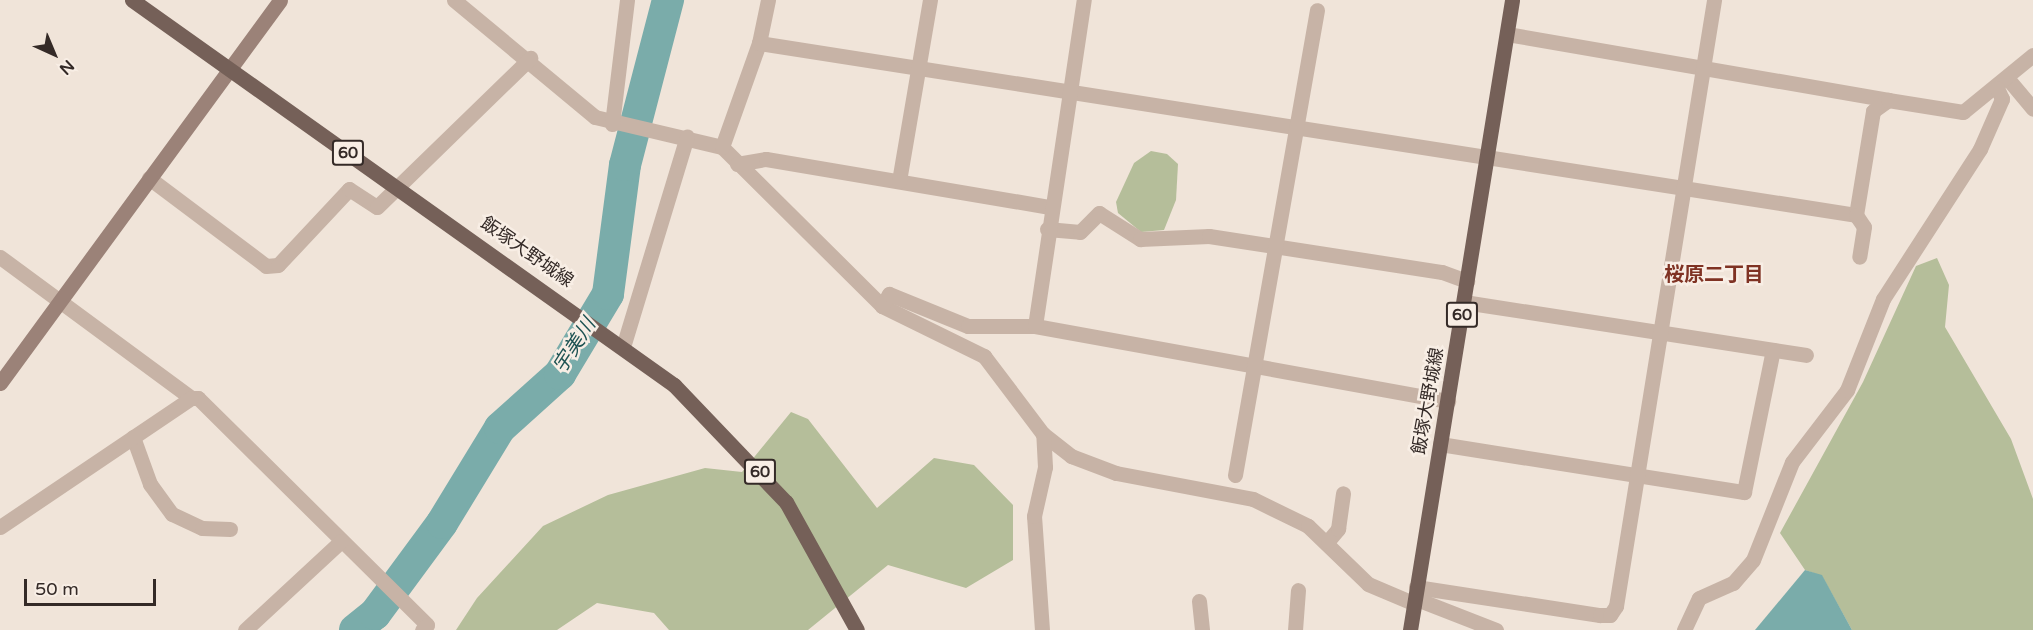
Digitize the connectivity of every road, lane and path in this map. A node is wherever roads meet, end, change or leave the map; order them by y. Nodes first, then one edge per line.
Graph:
1 (132, 0) edge
2 (280, 0) edge
3 (454, 0) edge
4 (627, 0) edge
5 (768, 0) edge
6 (930, 0) edge
7 (1084, 0) edge
8 (1512, 0) edge
9 (1714, 0) edge
10 (1317, 10) dead end
11 (1507, 34) junction
12 (759, 44) junction
13 (2033, 55) edge
14 (530, 58) junction
15 (918, 66) junction
16 (1703, 67) junction
17 (230, 68) junction
18 (2002, 83) junction
19 (1068, 90) junction
20 (1888, 100) junction
21 (2033, 109) edge
22 (614, 125) junction
23 (1295, 126) junction
24 (682, 135) junction
25 (722, 147) junction
26 (1488, 156) junction
27 (737, 164) junction
28 (150, 178) junction
29 (899, 181) junction
30 (400, 187) junction
31 (1683, 188) junction
32 (1050, 207) junction
33 (1856, 215) junction
34 (1047, 229) junction
35 (1274, 246) junction
36 (0, 257) edge
37 (1859, 257) dead end
38 (1467, 281) junction
39 (60, 301) junction
40 (1464, 302) junction
41 (882, 306) junction
42 (1035, 326) junction
43 (1660, 333) junction
44 (618, 342) junction
45 (1773, 350) junction
46 (1806, 355) dead end
47 (1254, 366) junction
48 (1, 378) edge
49 (190, 398) junction
50 (1448, 401) junction
51 (1043, 434) junction
52 (133, 437) junction
53 (1440, 444) junction
54 (1235, 475) dead end
55 (1635, 476) junction
56 (1343, 493) dead end
57 (0, 527) edge
58 (230, 528) dead end
59 (341, 540) junction
60 (1328, 541) junction
61 (1298, 590) dead end
62 (1415, 596) junction
63 (1199, 602) dead end
64 (424, 628) edge
65 (245, 630) edge
66 (857, 630) edge
67 (1042, 630) edge
68 (1202, 630) edge
69 (1295, 630) edge
70 (1410, 630) edge
71 (1496, 630) edge
72 (1684, 630) edge

1 - 17 main road, 飯塚大野城線 / 60
2 - 17 street
3 - 14 street
4 - 22 street
5 - 12 street
6 - 15 street
7 - 19 street
8 - 11 main road, 飯塚大野城線 / 60
9 - 16 street
10 - 23 street
11 - 16 street
11 - 26 main road, 飯塚大野城線 / 60
12 - 15 street
12 - 25 street
13 - 18 street
14 - 22 street
14 - 30 street
15 - 19 street
15 - 29 street
16 - 20 street
16 - 31 street
17 - 28 street
17 - 30 main road, 飯塚大野城線 / 60
18 - 20 street
18 - 21 street
18 - 72 street
19 - 23 street
19 - 32 street
20 - 33 street
22 - 24 street
23 - 26 street
23 - 35 street
24 - 25 street
24 - 44 street
25 - 27 street
26 - 31 street
26 - 38 main road, 飯塚大野城線 / 60
27 - 29 street
27 - 41 street
28 - 30 street
28 - 39 street
29 - 32 street
30 - 44 main road, 飯塚大野城線 / 60
31 - 33 street
31 - 43 street
32 - 34 street
33 - 37 street
34 - 35 street
34 - 42 street
35 - 38 street
35 - 47 street
36 - 39 street
38 - 40 main road, 飯塚大野城線 / 60
39 - 48 street
39 - 49 street
40 - 43 street
40 - 50 main road, 飯塚大野城線 / 60
41 - 42 street
41 - 51 street
42 - 47 street
43 - 45 street
43 - 55 street
44 - 66 main road, 飯塚大野城線 / 60
45 - 46 street
45 - 55 street
47 - 50 street
47 - 54 street
49 - 52 street
49 - 59 street
50 - 53 main road, 飯塚大野城線 / 60
51 - 60 street
51 - 67 street
52 - 57 street
52 - 58 street
53 - 55 street
53 - 62 main road, 飯塚大野城線 / 60
55 - 62 street
56 - 60 street
59 - 64 street
59 - 65 street
60 - 62 street
61 - 69 street
62 - 70 main road, 飯塚大野城線 / 60
62 - 71 street
63 - 68 street

